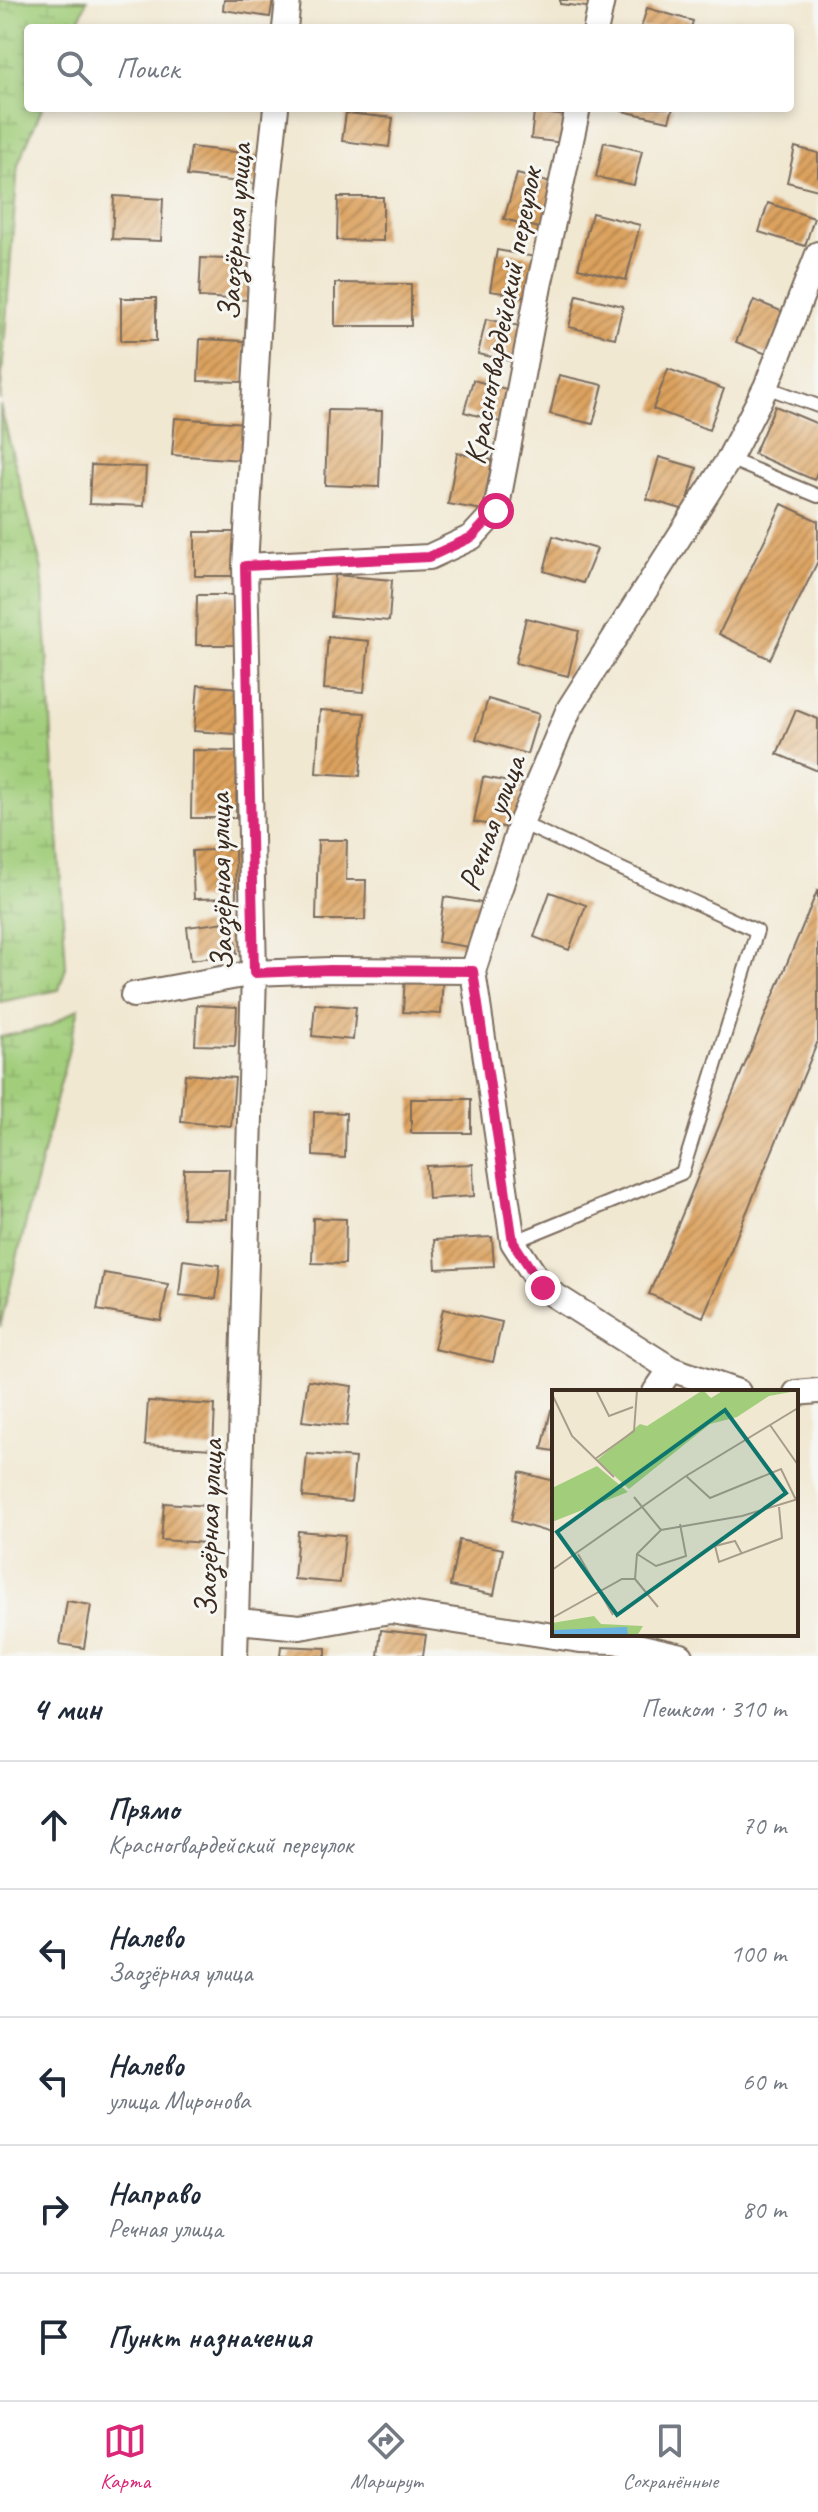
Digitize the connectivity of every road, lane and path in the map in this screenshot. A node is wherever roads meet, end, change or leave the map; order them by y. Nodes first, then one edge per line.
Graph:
1 (288, 0) edge
2 (602, 0) edge
3 (285, 24) edge
4 (597, 24) edge
5 (276, 112) edge
6 (577, 112) edge
7 (818, 254) edge
8 (766, 387) junction
9 (818, 406) edge
10 (729, 459) junction
11 (818, 496) edge
12 (245, 566) junction
13 (521, 823) junction
14 (473, 971) junction
15 (254, 973) junction
16 (133, 995) dead end
17 (513, 1242) junction
18 (671, 1369) junction
19 (656, 1390) edge
20 (732, 1390) edge
21 (818, 1391) edge
22 (798, 1393) edge
23 (238, 1621) junction
24 (580, 1643) edge
25 (235, 1656) edge
26 (681, 1656) edge

1 - 3 street
2 - 4 street
5 - 12 street, Заозёрная улица
6 - 12 street, Красногвардейский переулок
7 - 8 street, Речная улица
8 - 9 lane
8 - 10 street, Речная улица
10 - 11 lane
10 - 13 street, Речная улица
12 - 15 street, Заозёрная улица
13 - 14 street, Речная улица
13 - 17 lane
14 - 15 street
14 - 17 street, Речная улица
15 - 16 street
15 - 23 street, Заозёрная улица
17 - 18 street, Речная улица
18 - 19 street
18 - 20 street, Речная улица
21 - 22 street
23 - 24 street
23 - 25 street, Заозёрная улица
24 - 26 street

